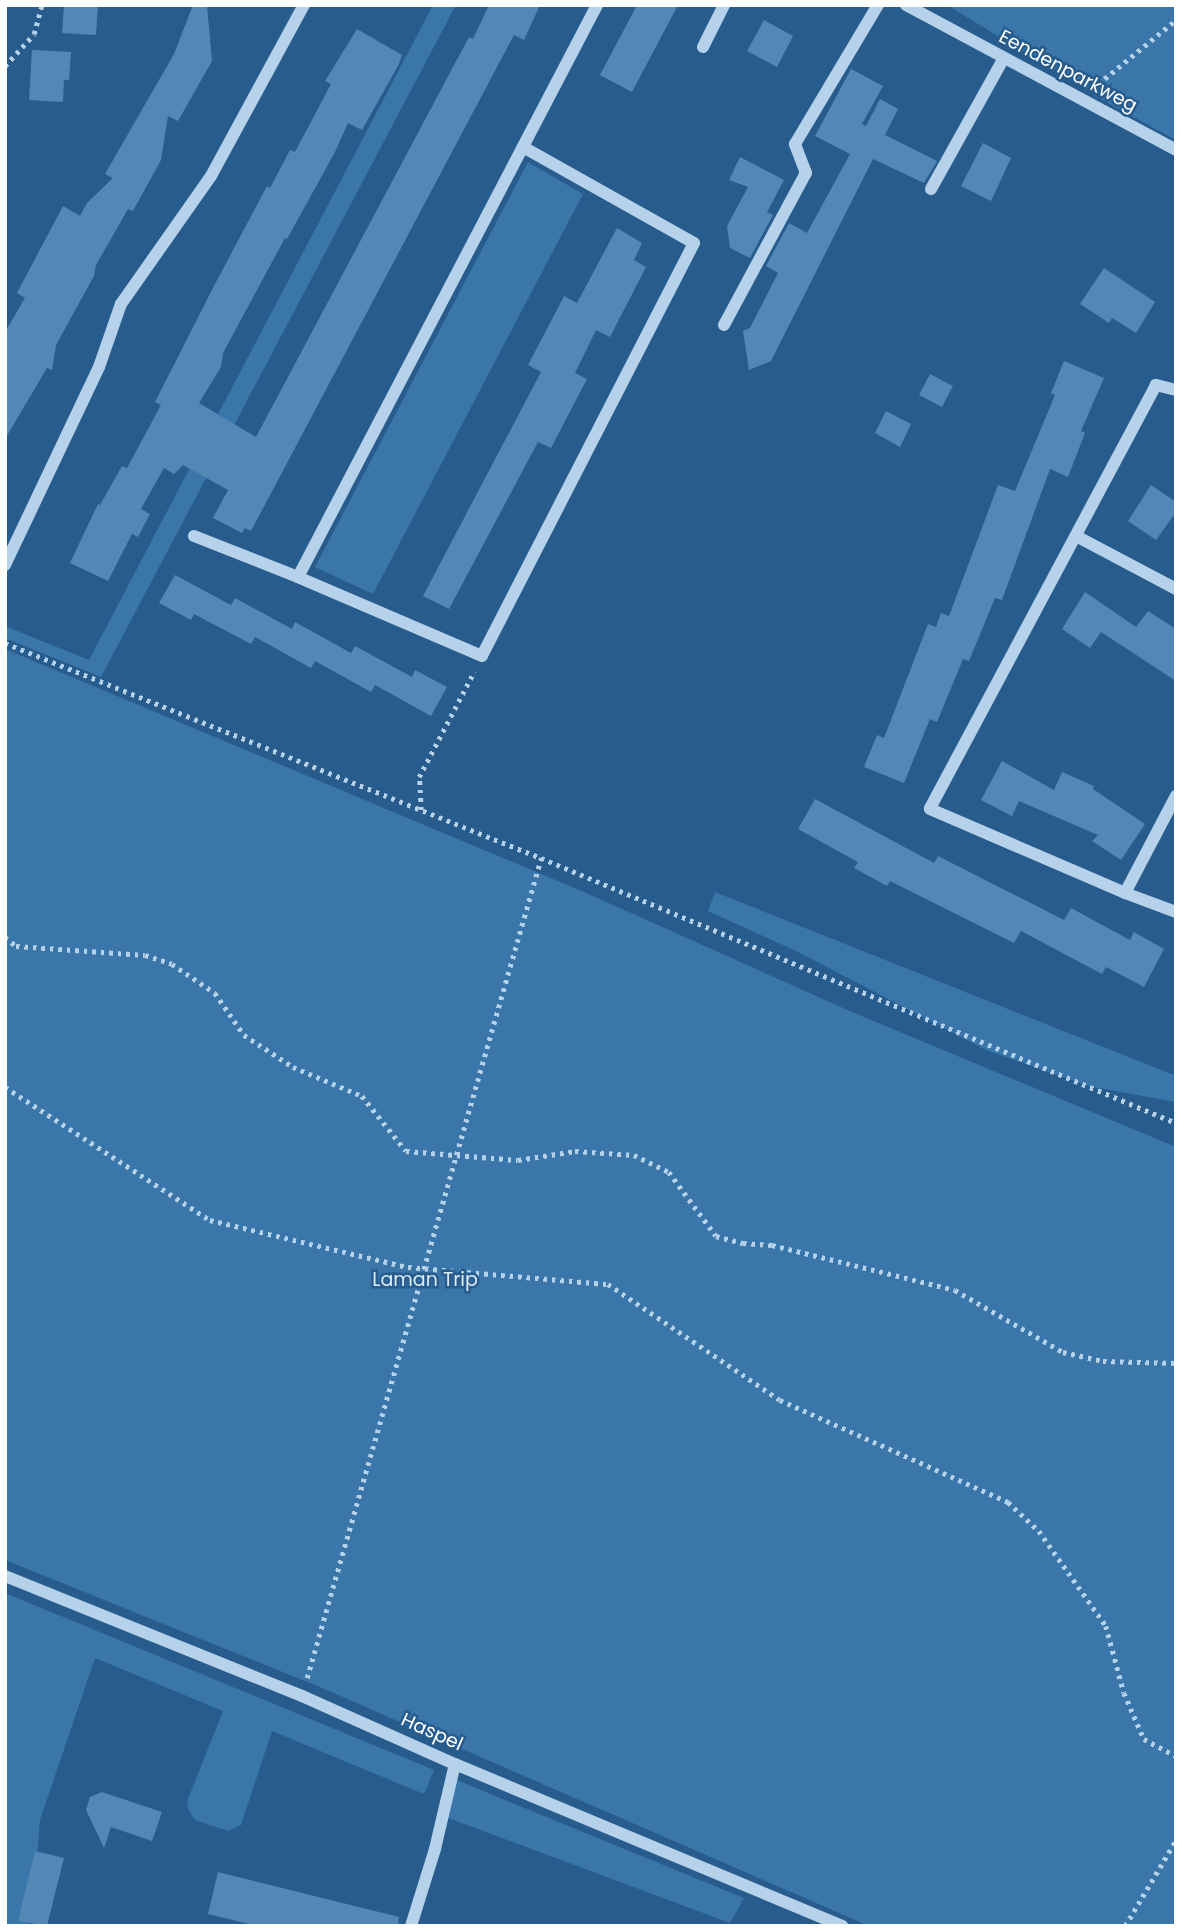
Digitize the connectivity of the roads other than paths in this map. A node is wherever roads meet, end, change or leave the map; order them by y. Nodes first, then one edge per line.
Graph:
1 (304, 5) edge
2 (597, 5) edge
3 (724, 5) edge
4 (878, 5) edge
5 (906, 5) edge
6 (703, 47) dead end
7 (1004, 58) junction
8 (523, 147) junction
9 (1176, 150) edge
10 (931, 189) dead end
11 (724, 325) dead end
12 (1176, 390) edge
13 (194, 536) dead end
14 (1076, 537) junction
15 (5, 565) edge
16 (298, 577) junction
17 (1176, 589) edge
18 (1176, 796) edge
19 (1125, 893) junction
20 (1176, 912) edge
21 (5, 1576) edge
22 (455, 1764) junction
23 (411, 1926) edge
24 (843, 1926) edge

1 - 15 street
2 - 8 street
3 - 6 street
4 - 11 street
5 - 7 street, Eendenparkweg
7 - 9 street, Eendenparkweg
7 - 10 street
8 - 16 street
8 - 16 street
12 - 14 street
13 - 16 street
14 - 17 street
14 - 19 street
18 - 19 street
19 - 20 street
21 - 22 street, Haspel
22 - 23 street
22 - 24 street, Haspel

